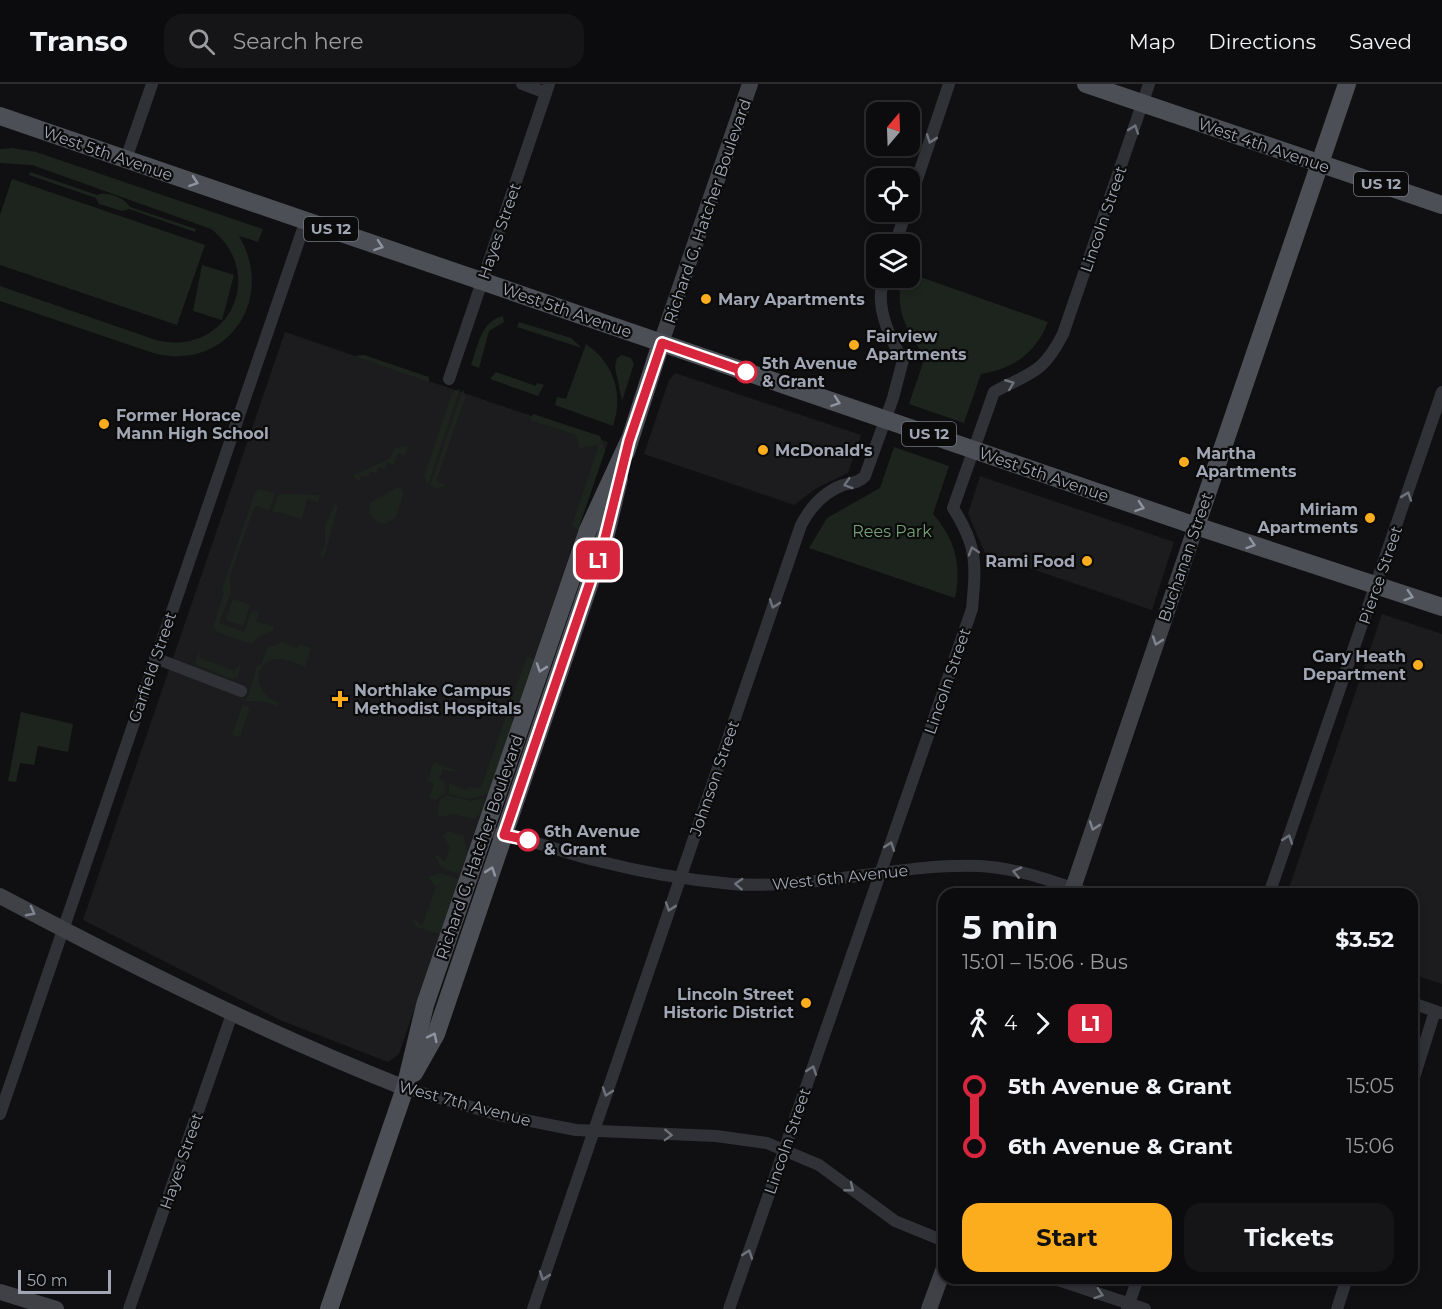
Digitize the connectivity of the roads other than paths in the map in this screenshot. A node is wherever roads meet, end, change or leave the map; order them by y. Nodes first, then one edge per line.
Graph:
1 (152, 84) edge
2 (522, 84) edge
3 (750, 84) edge
4 (950, 84) edge
5 (1086, 84) edge
6 (1149, 84) edge
7 (1347, 84) edge
8 (548, 88) edge
9 (1143, 103) junction
10 (0, 116) edge
11 (126, 159) junction
12 (1320, 164) junction
13 (920, 171) edge
14 (1442, 205) edge
15 (306, 220) junction
16 (482, 281) junction
17 (883, 288) edge
18 (662, 343) junction
19 (449, 379) dead end
20 (1442, 392) edge
21 (886, 420) junction
22 (629, 441) junction
23 (974, 450) junction
24 (1196, 526) junction
25 (1376, 585) junction
26 (1442, 607) edge
27 (554, 630) junction
28 (572, 636) junction
29 (155, 658) junction
30 (241, 691) dead end
31 (484, 832) junction
32 (504, 835) junction
33 (880, 874) junction
34 (680, 877) junction
35 (1064, 888) edge
36 (1073, 888) edge
37 (1271, 888) edge
38 (0, 896) edge
39 (62, 928) junction
40 (1418, 1005) edge
41 (1439, 1012) edge
42 (232, 1014) junction
43 (1418, 1068) edge
44 (405, 1088) junction
45 (0, 1114) edge
46 (593, 1132) junction
47 (785, 1149) junction
48 (938, 1238) edge
49 (938, 1284) edge
50 (1068, 1284) edge
51 (1136, 1284) edge
52 (1345, 1284) edge
53 (0, 1292) edge
54 (1128, 1306) edge
55 (56, 1309) edge
56 (129, 1309) edge
57 (329, 1309) edge
58 (532, 1309) edge
59 (729, 1309) edge
60 (929, 1309) edge
61 (1145, 1309) edge
62 (1337, 1309) edge

1 - 11 street
2 - 8 street
3 - 18 street, Richard G. Hatcher Boulevard
4 -> 13 street
5 - 9 main road, West 4th Avenue / US 12
6 - 9 street, Lincoln Street
7 - 12 main road, Buchanan Street
8 - 16 street, Hayes Street
9 - 12 main road, West 4th Avenue / US 12
23 -> 9 street, Lincoln Street
10 - 11 main road, West 5th Avenue / US 12
11 -> 15 main road, West 5th Avenue / US 12
12 - 14 main road, West 4th Avenue / US 12
12 - 24 main road, Buchanan Street
15 -> 16 main road, West 5th Avenue / US 12
15 - 29 street, Garfield Street
16 - 18 main road, West 5th Avenue / US 12
16 - 19 street, Hayes Street
17 - 21 street, Johnson Street
18 -> 21 main road, West 5th Avenue / US 12
18 - 22 main road, Richard G. Hatcher Boulevard
25 -> 20 street, Pierce Street
21 - 23 main road, West 5th Avenue / US 12
21 -> 34 street, Johnson Street
22 - 27 main road, Richard G. Hatcher Boulevard
22 - 28 main road, Richard G. Hatcher Boulevard
23 -> 24 main road, West 5th Avenue / US 12
33 -> 23 street, Lincoln Street
24 -> 25 main road, West 5th Avenue / US 12
24 -> 36 street, Buchanan Street
25 -> 26 main road, West 5th Avenue / US 12
37 -> 25 street, Pierce Street
27 - 28 main road
27 -> 31 main road, Richard G. Hatcher Boulevard
28 - 32 main road, Richard G. Hatcher Boulevard
29 - 30 street
29 - 39 street, Garfield Street
31 - 32 street, West 6th Avenue
31 - 44 main road, Richard G. Hatcher Boulevard
32 - 34 street, West 6th Avenue
44 -> 32 main road, Richard G. Hatcher Boulevard
33 -> 34 street, West 6th Avenue
35 -> 33 street, West 6th Avenue
47 -> 33 street, Lincoln Street
34 -> 46 street, Johnson Street
38 -> 39 street, West 7th Avenue
39 - 42 street, West 7th Avenue
39 - 45 street, Garfield Street
40 - 41 street
41 - 43 street
42 - 44 street, West 7th Avenue
42 - 56 street, Hayes Street
44 - 46 street, West 7th Avenue
44 - 57 main road, Richard G. Hatcher Boulevard
46 -> 47 street, West 7th Avenue
46 -> 58 street, Johnson Street
47 -> 48 street, West 7th Avenue
59 -> 47 street, Lincoln Street
49 - 60 street
50 -> 54 street
51 - 54 street
52 - 62 street
53 - 55 street
54 - 61 street

